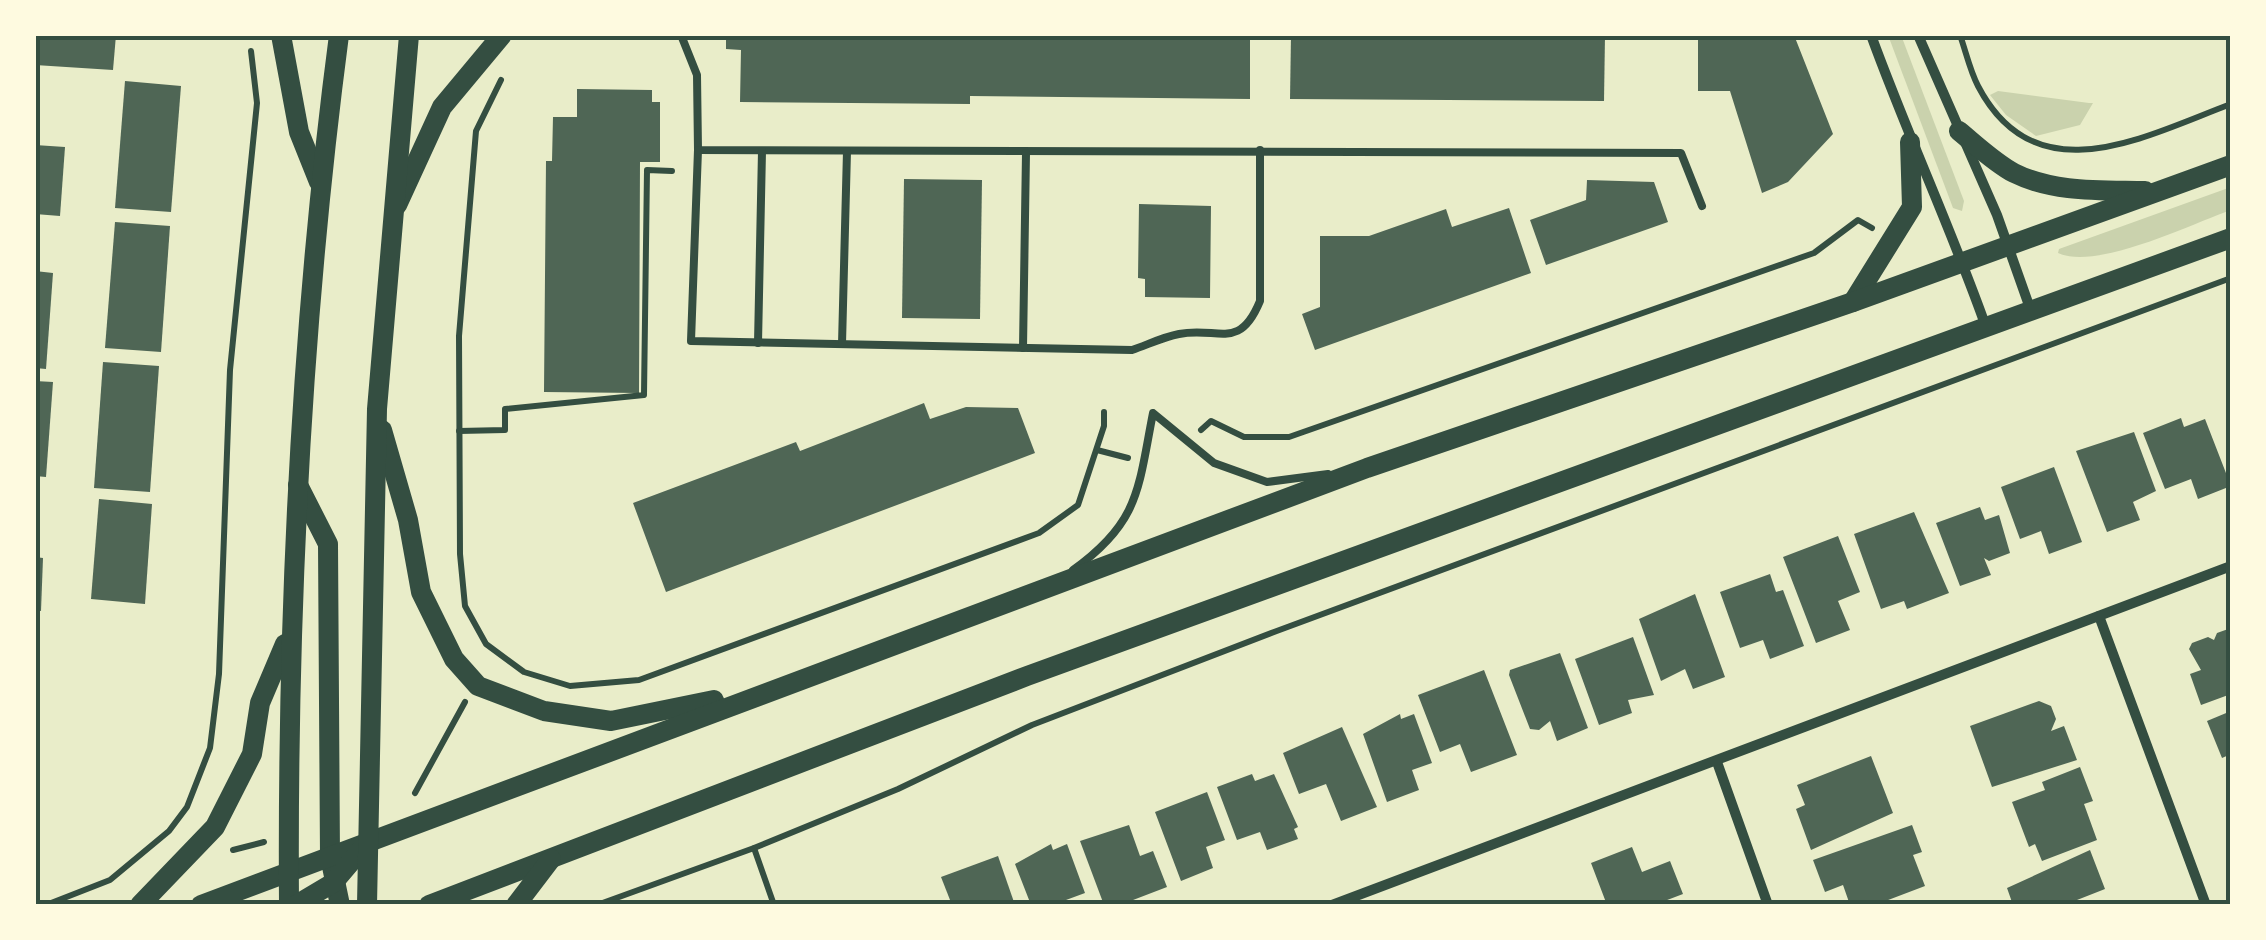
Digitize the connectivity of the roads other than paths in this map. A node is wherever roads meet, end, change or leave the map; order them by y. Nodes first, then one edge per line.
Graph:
1 (281, 35) edge
2 (339, 35) edge
3 (408, 35) edge
4 (502, 35) edge
5 (681, 35) edge
6 (1871, 35) edge
7 (1918, 35) edge
8 (1958, 131) junction
9 (1910, 142) junction
10 (698, 150) junction
11 (1260, 150) junction
12 (762, 151) junction
13 (846, 151) junction
14 (1026, 153) junction
15 (2231, 165) edge
16 (320, 184) junction
17 (2156, 192) junction
18 (1702, 206) dead end
19 (390, 221) junction
20 (2231, 238) edge
21 (2008, 246) junction
22 (1963, 262) junction
23 (1853, 302) junction
24 (2031, 311) junction
25 (1986, 328) junction
26 (758, 343) junction
27 (842, 344) junction
28 (1023, 348) junction
29 (376, 409) junction
30 (1367, 468) junction
31 (297, 483) junction
32 (2231, 566) edge
33 (1054, 583) junction
34 (2099, 616) junction
35 (290, 633) junction
36 (775, 688) junction
37 (1717, 762) junction
38 (367, 843) junction
39 (330, 857) junction
40 (551, 858) junction
41 (289, 873) junction
42 (333, 883) junction
43 (303, 903) edge
44 (140, 905) edge
45 (201, 905) edge
46 (340, 905) edge
47 (367, 905) edge
48 (429, 905) edge
49 (516, 905) edge
50 (1332, 905) edge
51 (1768, 905) edge
52 (2206, 905) edge

1 - 16 main road
2 - 16 main road
3 - 19 main road
4 - 19 main road
5 - 10 lane
6 - 9 street
7 - 8 street
8 - 17 main road
8 - 21 street
9 - 22 street
9 - 23 main road
10 - 12 lane
10 - 26 lane
11 - 14 lane
11 - 18 lane
11 - 28 lane
12 - 13 lane
12 - 26 lane
13 - 14 lane
13 - 27 lane
14 - 28 lane
15 - 17 main road
16 - 31 main road
17 - 21 main road
19 - 29 main road
20 - 24 main road
21 - 22 main road
21 - 24 street
22 - 23 main road
22 - 25 street
23 - 30 main road
24 - 25 main road
25 - 40 main road
26 - 27 lane
27 - 28 lane
29 - 36 main road
29 - 38 main road
30 - 33 main road
30 - 33 lane
31 - 35 main road
31 - 39 main road
32 - 34 street
33 - 36 main road
34 - 37 street
34 - 52 street
35 - 41 main road
35 - 44 main road
36 - 38 main road
37 - 50 street
37 - 51 street
38 - 39 main road
38 - 42 main road
38 - 47 main road
39 - 41 main road
39 - 42 main road
40 - 48 main road
40 - 49 main road
41 - 43 main road
41 - 45 main road
42 - 43 main road
42 - 46 main road

